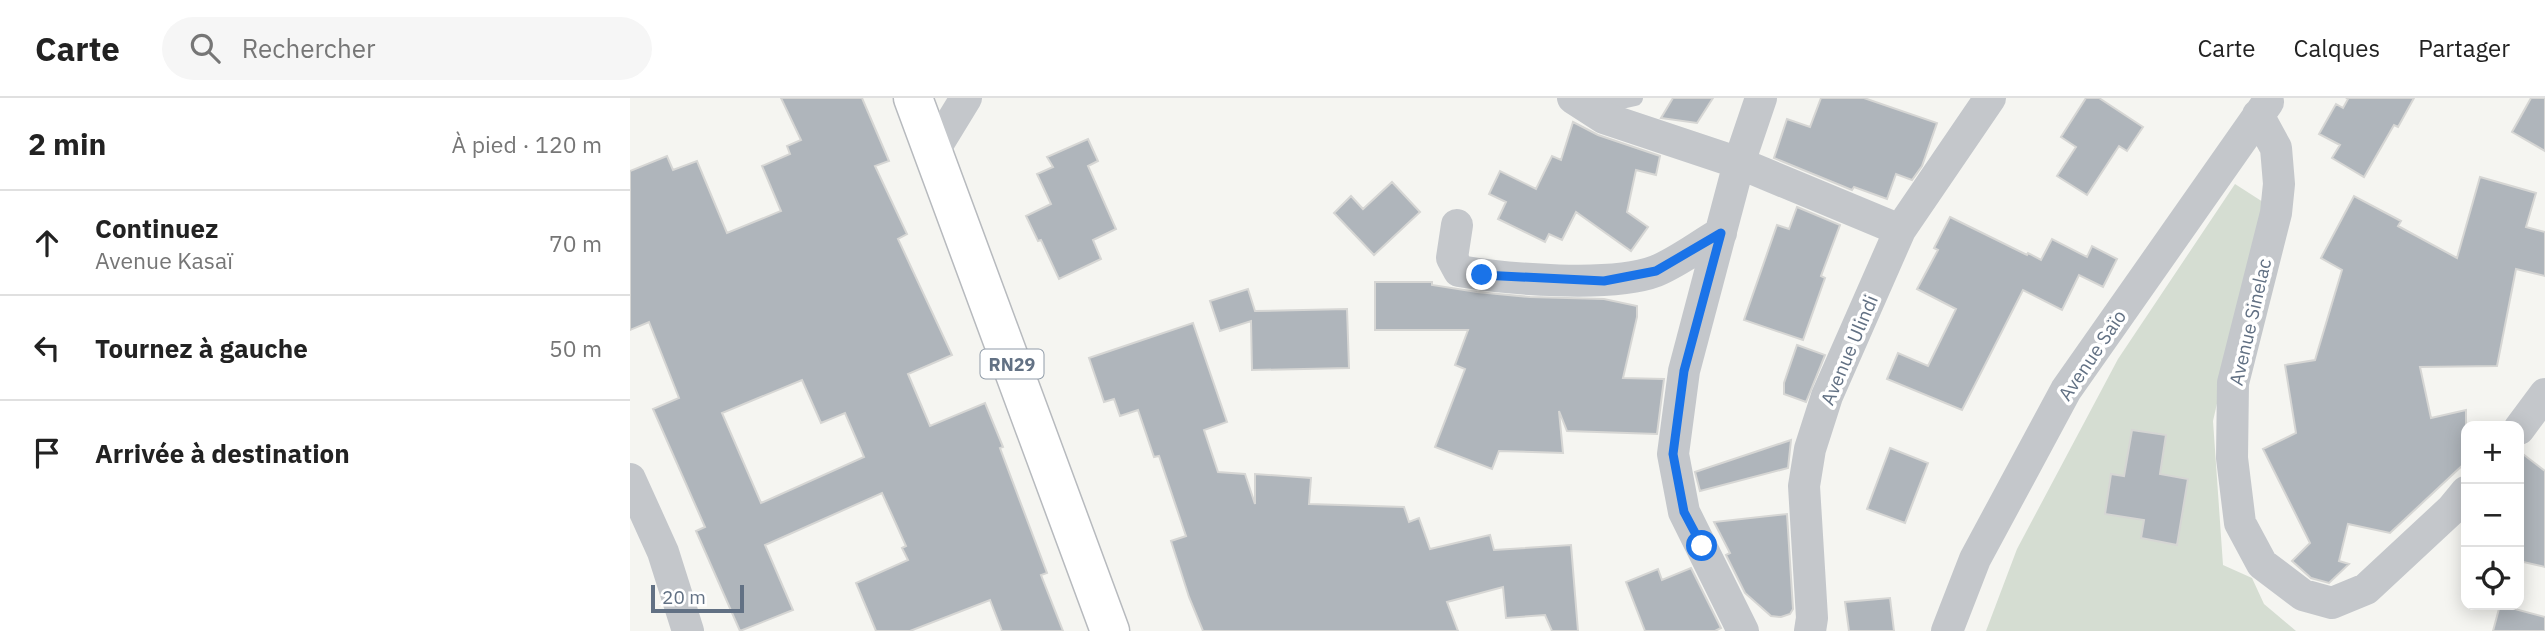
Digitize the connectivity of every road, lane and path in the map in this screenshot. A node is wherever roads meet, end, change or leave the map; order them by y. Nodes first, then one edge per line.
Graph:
1 (913, 98) edge
2 (966, 98) edge
3 (1573, 98) edge
4 (1609, 98) edge
5 (1635, 98) edge
6 (1761, 98) edge
7 (1990, 98) edge
8 (2264, 107) edge
9 (933, 152) junction
10 (1739, 163) junction
11 (1457, 225) dead end
12 (1900, 230) junction
13 (1721, 233) junction
14 (2545, 394) edge
15 (2524, 422) edge
16 (630, 479) edge
17 (2461, 498) edge
18 (1739, 630) edge
19 (688, 631) edge
20 (1111, 631) edge
21 (1810, 631) edge
22 (1947, 631) edge

1 - 9 main road, RN29
2 - 9 street
3 - 10 street
4 - 5 lane
6 - 10 street
7 - 12 street, Avenue Ulindi
8 - 17 street, Avenue Sinelac
8 - 22 street, Avenue Saïo
9 - 20 main road, RN29
10 - 12 street
10 - 13 street
11 - 13 street
12 - 21 street, Avenue Ulindi
13 - 18 street
14 - 15 street
16 - 19 street

